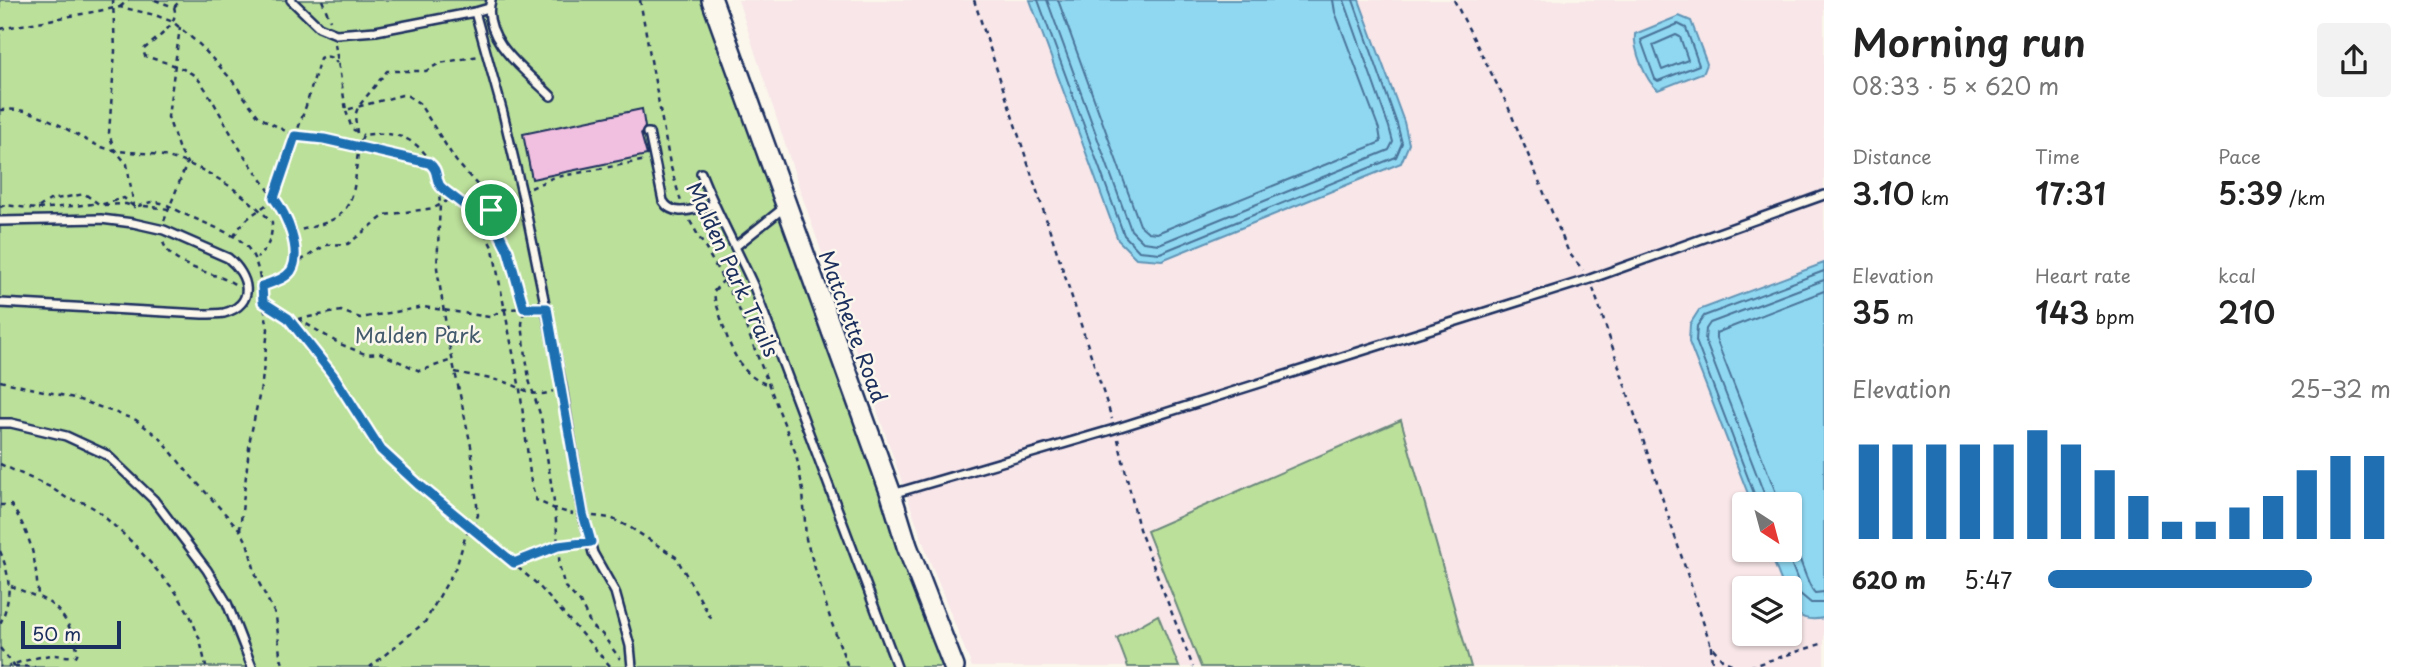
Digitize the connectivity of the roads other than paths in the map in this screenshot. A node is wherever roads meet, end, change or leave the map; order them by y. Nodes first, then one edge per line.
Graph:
1 (290, 0) edge
2 (712, 0) edge
3 (490, 4) edge
4 (475, 12) junction
5 (551, 96) dead end
6 (646, 133) dead end
7 (701, 173) dead end
8 (1824, 195) edge
9 (713, 205) junction
10 (786, 205) junction
11 (0, 221) edge
12 (736, 246) junction
13 (0, 303) edge
14 (0, 422) edge
15 (891, 494) junction
16 (252, 667) edge
17 (632, 667) edge
18 (897, 667) edge
19 (954, 667) edge

1 - 4 lane
2 - 10 main road, Matchette Road
3 - 4 lane
3 - 5 lane
4 - 17 lane
6 - 9 lane
7 - 9 lane
8 - 15 lane
9 - 12 lane
10 - 12 lane
10 - 15 main road, Matchette Road
11 - 13 lane
12 - 18 lane
14 - 16 lane
15 - 19 main road, Matchette Road

